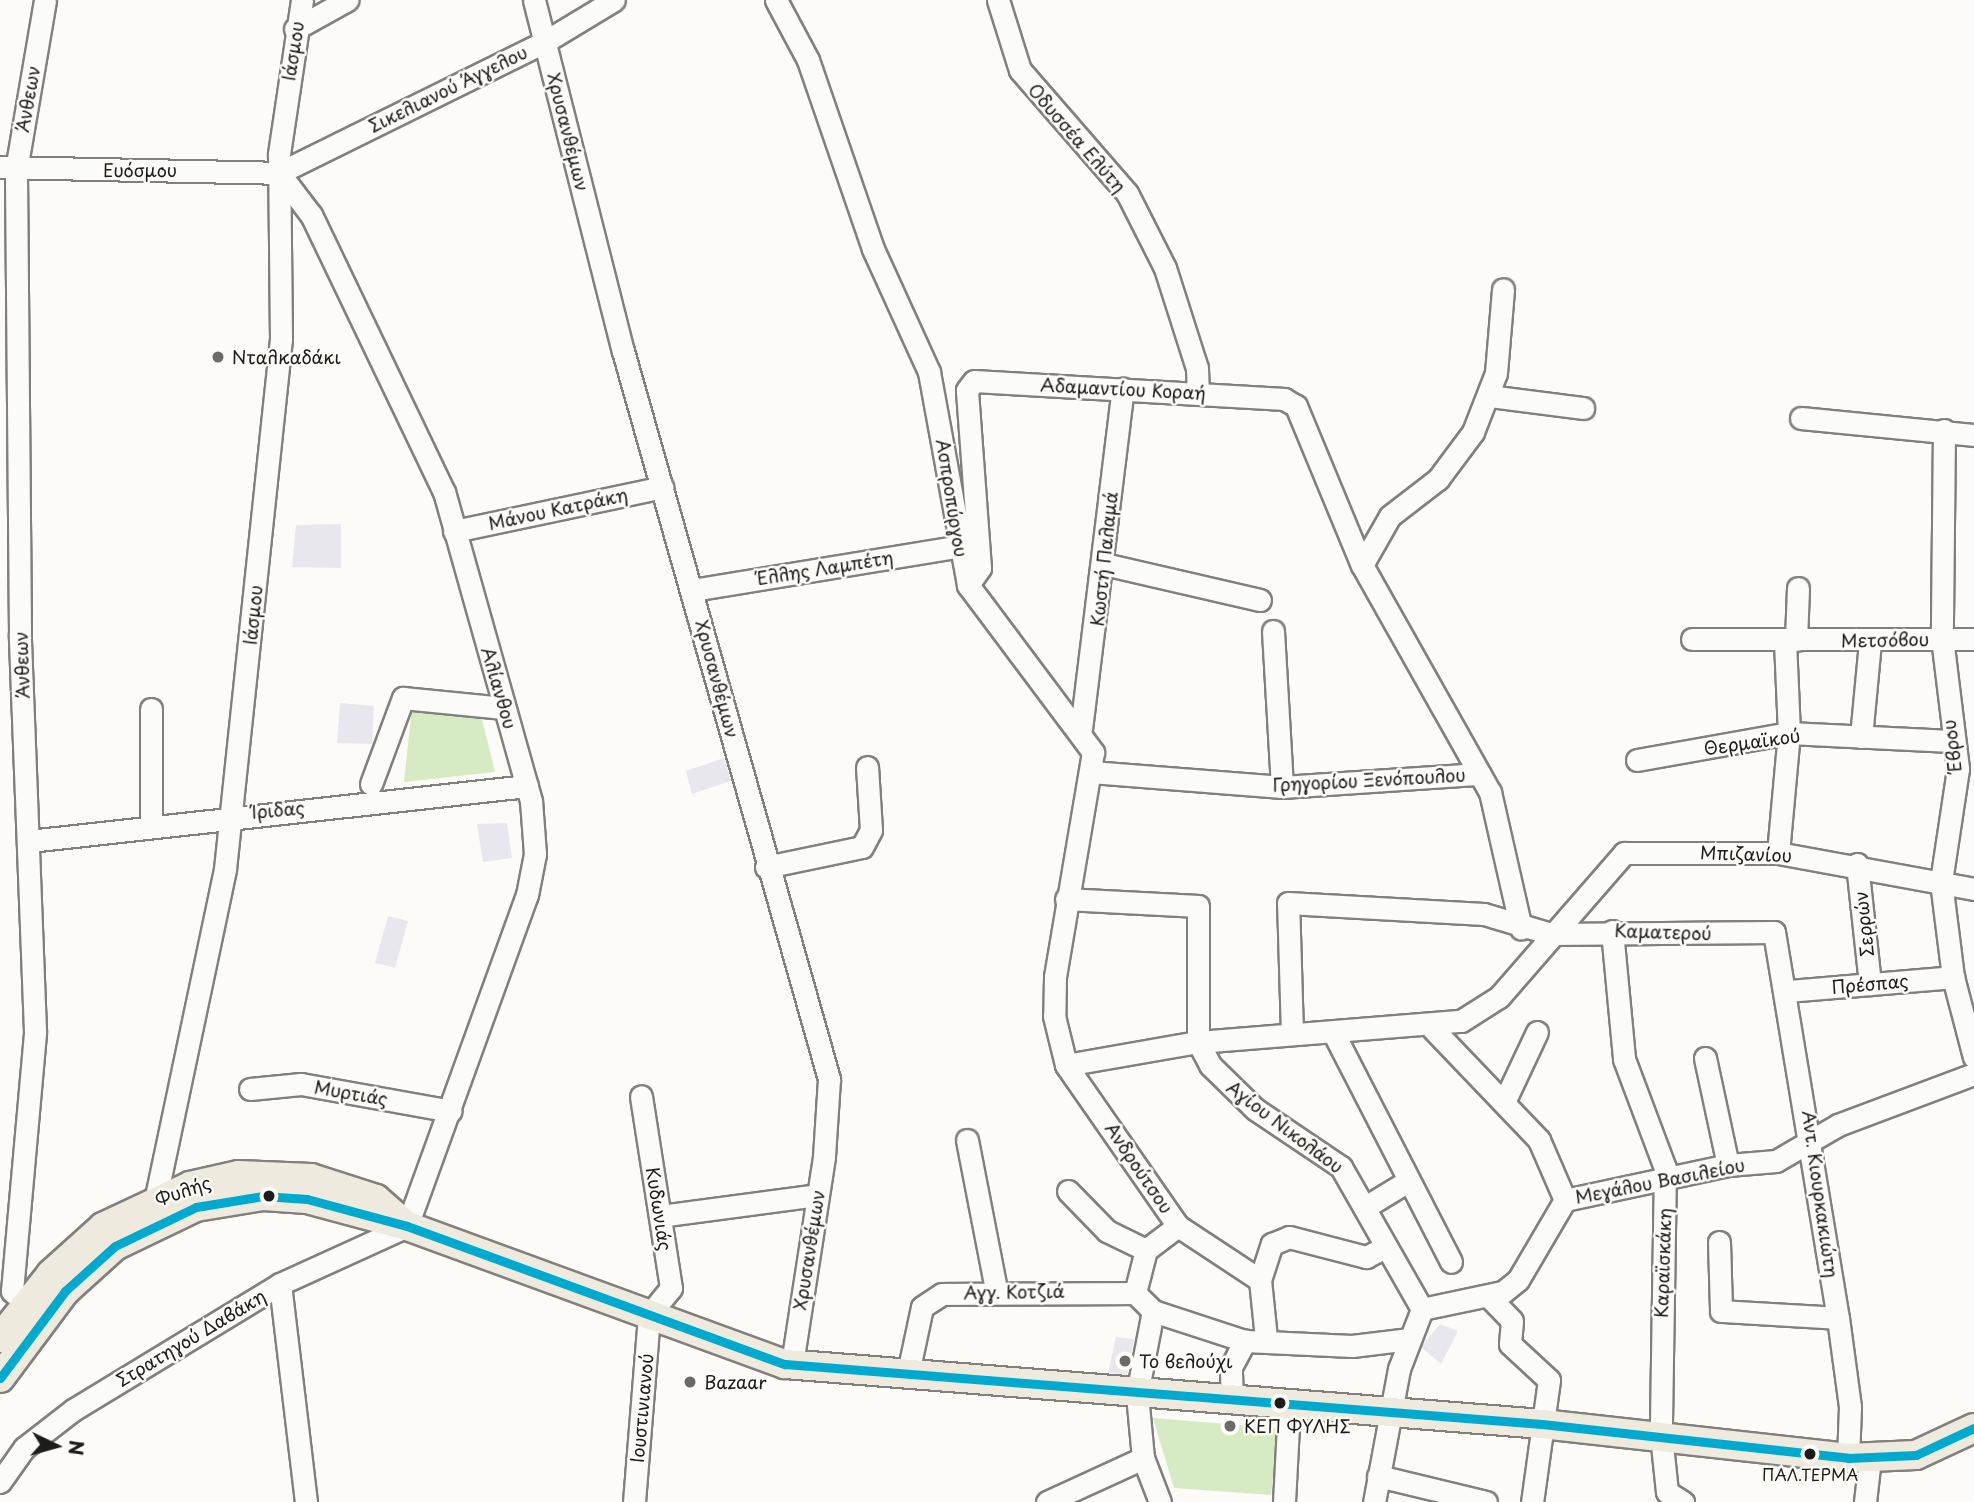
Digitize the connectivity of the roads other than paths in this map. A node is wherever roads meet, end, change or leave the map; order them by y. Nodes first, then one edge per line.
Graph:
1 (45, 0) edge
2 (302, 0) edge
3 (347, 0) edge
4 (534, 0) edge
5 (614, 0) edge
6 (776, 0) edge
7 (998, 0) edge
8 (295, 29) junction
9 (546, 41) junction
10 (8, 168) edge
11 (279, 173) junction
12 (1503, 289) dead end
13 (1123, 389) junction
14 (1198, 393) junction
15 (1489, 396) junction
16 (1583, 408) dead end
17 (1801, 418) dead end
18 (1944, 430) junction
19 (1974, 435) edge
20 (662, 487) junction
21 (454, 531) junction
22 (957, 547) junction
23 (1104, 564) junction
24 (1362, 565) junction
25 (968, 585) junction
26 (1798, 588) dead end
27 (694, 590) junction
28 (1260, 600) dead end
29 (1273, 631) dead end
30 (1942, 638) junction
31 (1692, 639) dead end
32 (1974, 639) edge
33 (1791, 640) junction
34 (1870, 641) junction
35 (504, 708) junction
36 (150, 709) dead end
37 (1081, 729) junction
38 (1789, 733) junction
39 (1861, 737) junction
40 (1951, 741) junction
41 (1637, 760) dead end
42 (867, 766) dead end
43 (1091, 772) junction
44 (1480, 774) junction
45 (371, 784) dead end
46 (527, 786) junction
47 (1282, 787) junction
48 (231, 814) junction
49 (151, 825) junction
50 (29, 841) junction
51 (1778, 853) junction
52 (1857, 864) junction
53 (766, 867) junction
54 (1941, 882) junction
55 (1974, 889) edge
56 (1066, 899) junction
57 (1521, 929) junction
58 (1612, 930) junction
59 (1774, 932) joint
60 (1551, 934) junction
61 (1953, 978) junction
62 (1870, 984) junction
63 (1788, 991) junction
64 (1432, 1028) junction
65 (1537, 1032) dead end
66 (1292, 1034) junction
67 (1334, 1034) junction
68 (1198, 1042) junction
69 (1974, 1057) edge
70 (1705, 1058) dead end
71 (1066, 1065) junction
72 (1974, 1074) edge
73 (250, 1089) dead end
74 (642, 1096) dead end
75 (1505, 1100) junction
76 (451, 1111) junction
77 (967, 1140) dead end
78 (1813, 1142) junction
79 (1728, 1165) junction
80 (1409, 1181) junction
81 (1665, 1182) junction
82 (1068, 1191) dead end
83 (818, 1195) junction
84 (1565, 1200) junction
85 (1367, 1206) junction
86 (153, 1213) junction
87 (660, 1216) junction
88 (407, 1226) junction
89 (1178, 1226) junction
90 (1719, 1242) dead end
91 (1384, 1248) junction
92 (1146, 1250) junction
93 (1451, 1262) dead end
94 (1260, 1280) junction
95 (280, 1284) junction
96 (996, 1289) junction
97 (1135, 1293) junction
98 (1491, 1299) junction
99 (20, 1301) edge
100 (1422, 1309) junction
101 (1153, 1311) junction
102 (649, 1315) junction
103 (1838, 1318) junction
104 (0, 1338) edge
105 (1256, 1339) junction
106 (1410, 1339) junction
107 (792, 1364) junction
108 (908, 1373) junction
109 (0, 1378) edge
110 (1138, 1394) junction
111 (1232, 1401) junction
112 (1289, 1406) junction
113 (1391, 1414) junction
114 (1542, 1424) junction
115 (1974, 1428) edge
116 (1661, 1436) junction
117 (1143, 1458) junction
118 (1859, 1458) junction
119 (1378, 1476) junction
120 (0, 1482) edge
121 (306, 1502) edge
122 (634, 1502) edge
123 (1047, 1502) edge
124 (1160, 1502) edge
125 (1284, 1502) edge
126 (1374, 1502) edge
127 (1486, 1502) edge
128 (1532, 1502) edge
129 (1683, 1502) edge
130 (1866, 1502) edge

1 - 10 street, Άνθεων
2 - 8 street, Ιάσμου
3 - 8 street
4 - 9 street, Χρυσανθέμων
5 - 9 street, Σικελιανού Άγγελου
6 - 22 street, Ασπροπύργου
7 - 14 street, Οδυσσέα Ελύτη
8 - 11 street, Ιάσμου
9 - 11 street, Σικελιανού Άγγελου
9 - 20 street, Χρυσανθέμων
10 - 11 street, Ευόσμου
10 - 50 street, Άνθεων
11 - 21 street, Αλίανθου
11 - 48 street, Ιάσμου
12 - 15 street
13 - 14 street, Αδαμαντίου Κοραή
13 - 23 street, Κωστή Παλαμά
13 - 25 street, Αδαμαντίου Κοραή
14 - 24 street, Αδαμαντίου Κοραή
15 - 16 street
15 - 24 street
17 - 18 street
18 - 19 street
18 - 30 street, Έβρου
20 - 21 street, Μάνου Κατράκη
20 - 27 street, Χρυσανθέμων
21 - 35 street, Αλίανθου
22 - 25 street, Ασπροπύργου
22 - 27 street, Έλλης Λαμπέτη
23 - 28 street
23 - 37 street, Κωστή Παλαμά
24 - 44 street
25 - 37 street, Ασπροπύργου
26 - 33 street
27 - 53 street, Χρυσανθέμων
29 - 47 street
30 - 32 street, Μετσόβου
30 - 34 street, Μετσόβου
30 - 40 street, Έβρου
31 - 33 street, Μετσόβου
33 - 34 street, Μετσόβου
33 - 38 street
34 - 39 street
35 - 45 street
35 - 46 street, Αλίανθου
36 - 49 street
37 - 43 street, Ασπροπύργου
38 - 39 street, Θερμαϊκού
38 - 41 street, Θερμαϊκού
38 - 51 street
39 - 40 street, Θερμαϊκού
40 - 54 street, Έβρου
42 - 53 street
43 - 47 street, Γρηγορίου Ξενόπουλου
43 - 56 street, Ασπροπύργου
44 - 47 street, Γρηγορίου Ξενόπουλου
44 - 57 street
46 - 48 street, Ίριδας
46 - 76 street, Αλίανθου
48 - 49 street, Ίριδας
48 - 86 street, Ιάσμου
49 - 50 street, Ίριδας
50 - 99 street, Άνθεων
51 - 52 street, Μπιζανίου
51 - 60 street, Μπιζανίου
52 - 54 street, Μπιζανίου
52 - 62 street, Σερρών
53 - 83 street, Χρυσανθέμων
54 - 55 street, Μπιζανίου
54 - 61 street, Έβρου
56 - 68 street
56 - 71 street, Ασπροπύργου
57 - 60 street, Καματερού
57 - 66 street, Καματερού
58 - 59 street, Καματερού
58 - 60 street, Καματερού
58 - 81 street, Καραϊσκάκη
59 - 63 street, Αντ. Κιουρκακιώτη
60 - 64 street, Μπιζανίου
61 - 62 street, Πρέσπας
61 - 69 street, Έβρου
62 - 63 street, Πρέσπας
63 - 78 street, Αντ. Κιουρκακιώτη
64 - 67 street, Μπιζανίου
64 - 75 street
65 - 75 street
66 - 67 street, Μπιζανίου
66 - 68 street, Μπιζανίου
67 - 80 street
68 - 71 street, Μπιζανίου
68 - 85 street, Αγίου Νικολάου
70 - 79 street
71 - 89 street, Ανδρούτσου
72 - 78 street, Μεγάλου Βασιλείου
73 - 76 street, Μυρτιάς
74 - 87 street, Κυδωνιάς
75 - 84 street
76 - 88 street, Αλίανθου
77 - 96 street
78 - 79 street, Μεγάλου Βασιλείου
78 - 103 street, Αντ. Κιουρκακιώτη
79 - 81 street, Μεγάλου Βασιλείου
80 - 85 street
80 - 93 street
81 - 84 street, Μεγάλου Βασιλείου
81 - 116 street, Καραϊσκάκη
82 - 92 street
83 - 87 street
83 - 107 street, Χρυσανθέμων
84 - 98 street, Μεγάλου Βασιλείου
85 - 91 street, Αγίου Νικολάου
86 - 88 main road, Φυλής
86 - 99 main road, Φυλής
87 - 102 street, Κυδωνιάς
88 - 95 street, Στρατηγού Δαβάκη
88 - 102 main road, Φυλής
89 - 92 street
89 - 94 street, Ανδρούτσου
90 - 103 street
91 - 94 street
91 - 100 street, Αγίου Νικολάου
92 - 97 street
94 - 105 street
95 - 120 street, Στρατηγού Δαβάκη
95 - 121 street
96 - 97 street, Αγγ. Κοτζιά
96 - 108 street, Αγγ. Κοτζιά
97 - 101 street
98 - 100 street, Μεγάλου Βασιλείου
98 - 114 street
99 - 104 main road, Φυλής
99 - 109 main road, Φυλής
100 - 106 street
101 - 105 street
101 - 110 street
102 - 107 main road, Φυλής
102 - 122 street, Ιουστινιανού
103 - 118 street, Αντ. Κιουρκακιώτη
105 - 106 street
105 - 111 street
106 - 113 street
107 - 108 main road, Φυλής
108 - 110 main road, Φυλής
110 - 111 main road, Φυλής
110 - 117 street
111 - 112 main road, Φυλής
112 - 113 main road, Φυλής
112 - 125 street
113 - 114 main road, Φυλής
113 - 119 street
114 - 116 main road, Φυλής
114 - 128 street
115 - 118 main road, Φυλής
116 - 118 main road, Φυλής
116 - 129 street, Καραϊσκάκη
117 - 123 street
117 - 124 street
118 - 130 street, Αντ. Κιουρκακιώτη
119 - 126 street
119 - 127 street

